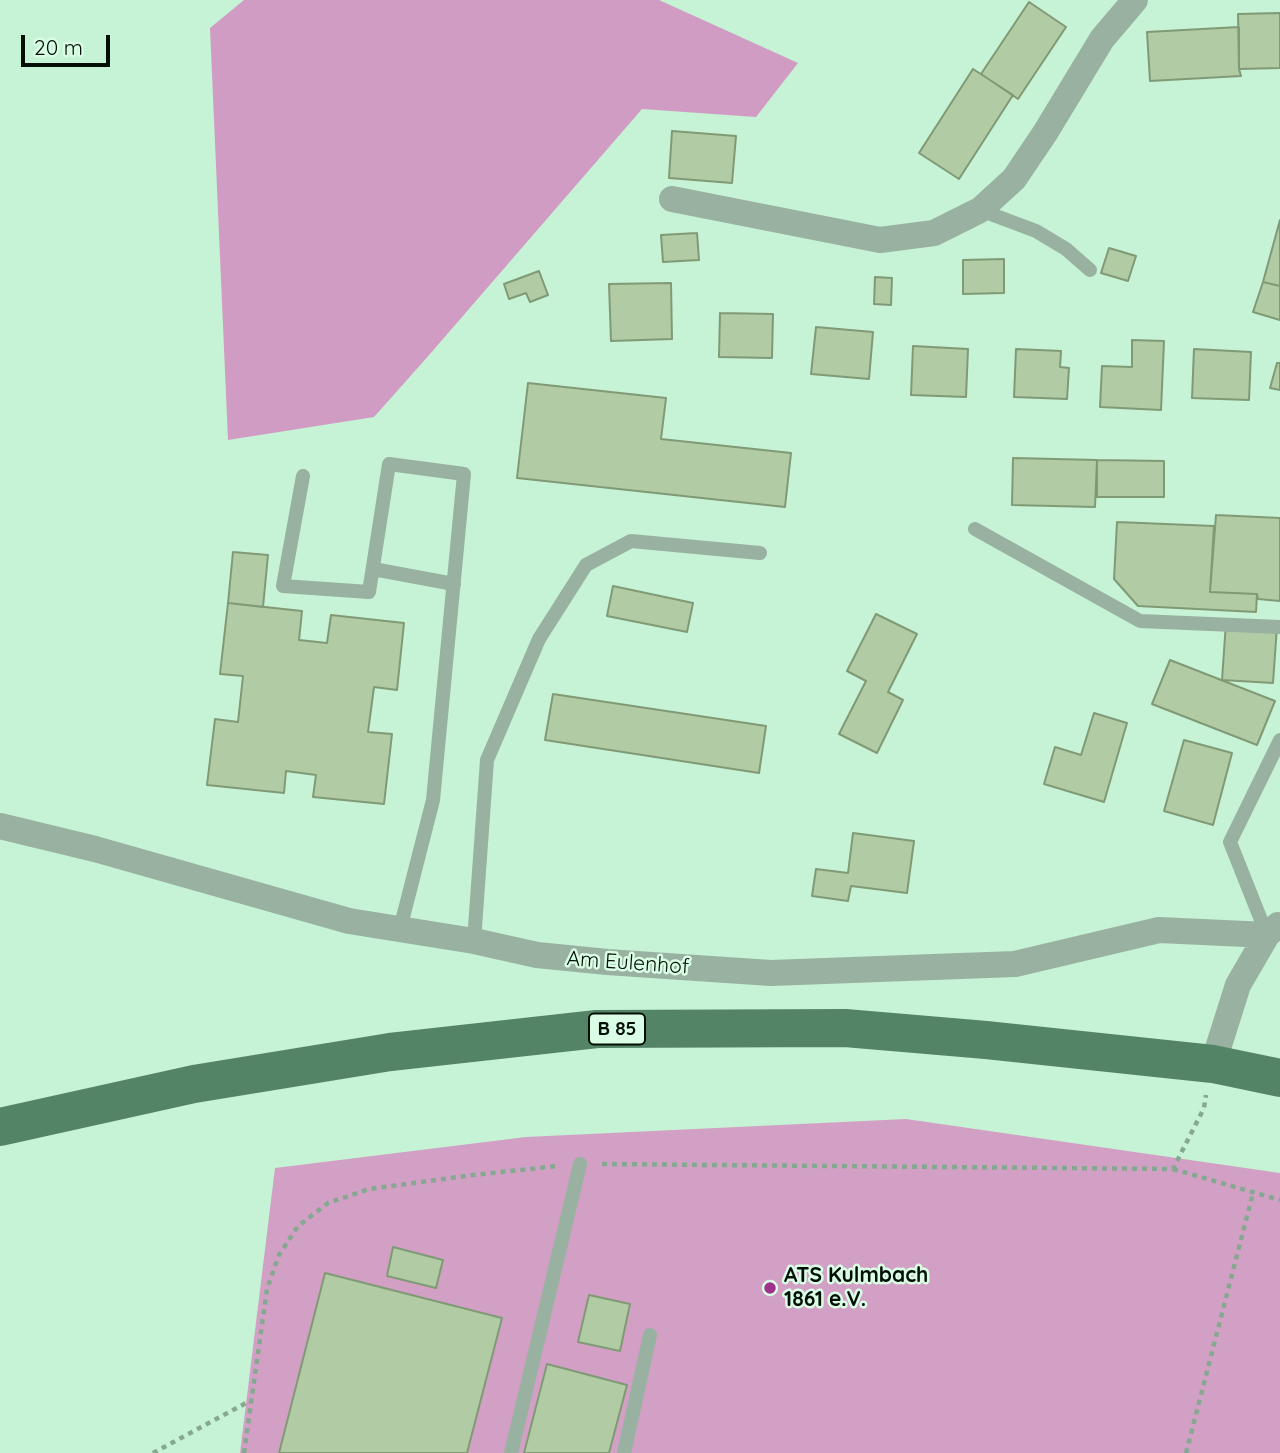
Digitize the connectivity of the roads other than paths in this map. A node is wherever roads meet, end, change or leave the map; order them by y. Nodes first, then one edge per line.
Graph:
1 (1135, 0) edge
2 (672, 198) dead end
3 (980, 210) junction
4 (1090, 270) dead end
5 (303, 476) dead end
6 (975, 529) dead end
7 (760, 553) dead end
8 (373, 569) junction
9 (454, 584) junction
10 (1280, 627) edge
11 (1280, 740) edge
12 (0, 826) edge
13 (400, 929) junction
14 (1274, 929) edge
15 (474, 941) junction
16 (1213, 1064) junction
17 (1280, 1078) edge
18 (0, 1127) edge
19 (580, 1164) road end
20 (650, 1335) dead end
21 (511, 1453) edge
22 (624, 1453) edge

1 - 3 street
2 - 3 street
3 - 4 lane
5 - 8 lane
6 - 10 lane
7 - 15 lane
8 - 9 lane
8 - 9 lane
9 - 13 lane
11 - 14 lane
12 - 13 street, Am Eulenhof
13 - 15 street, Am Eulenhof
14 - 15 street, Am Eulenhof
14 - 16 street
16 - 17 main road, B 85
16 - 18 main road, B 85
19 - 21 lane
20 - 22 lane

